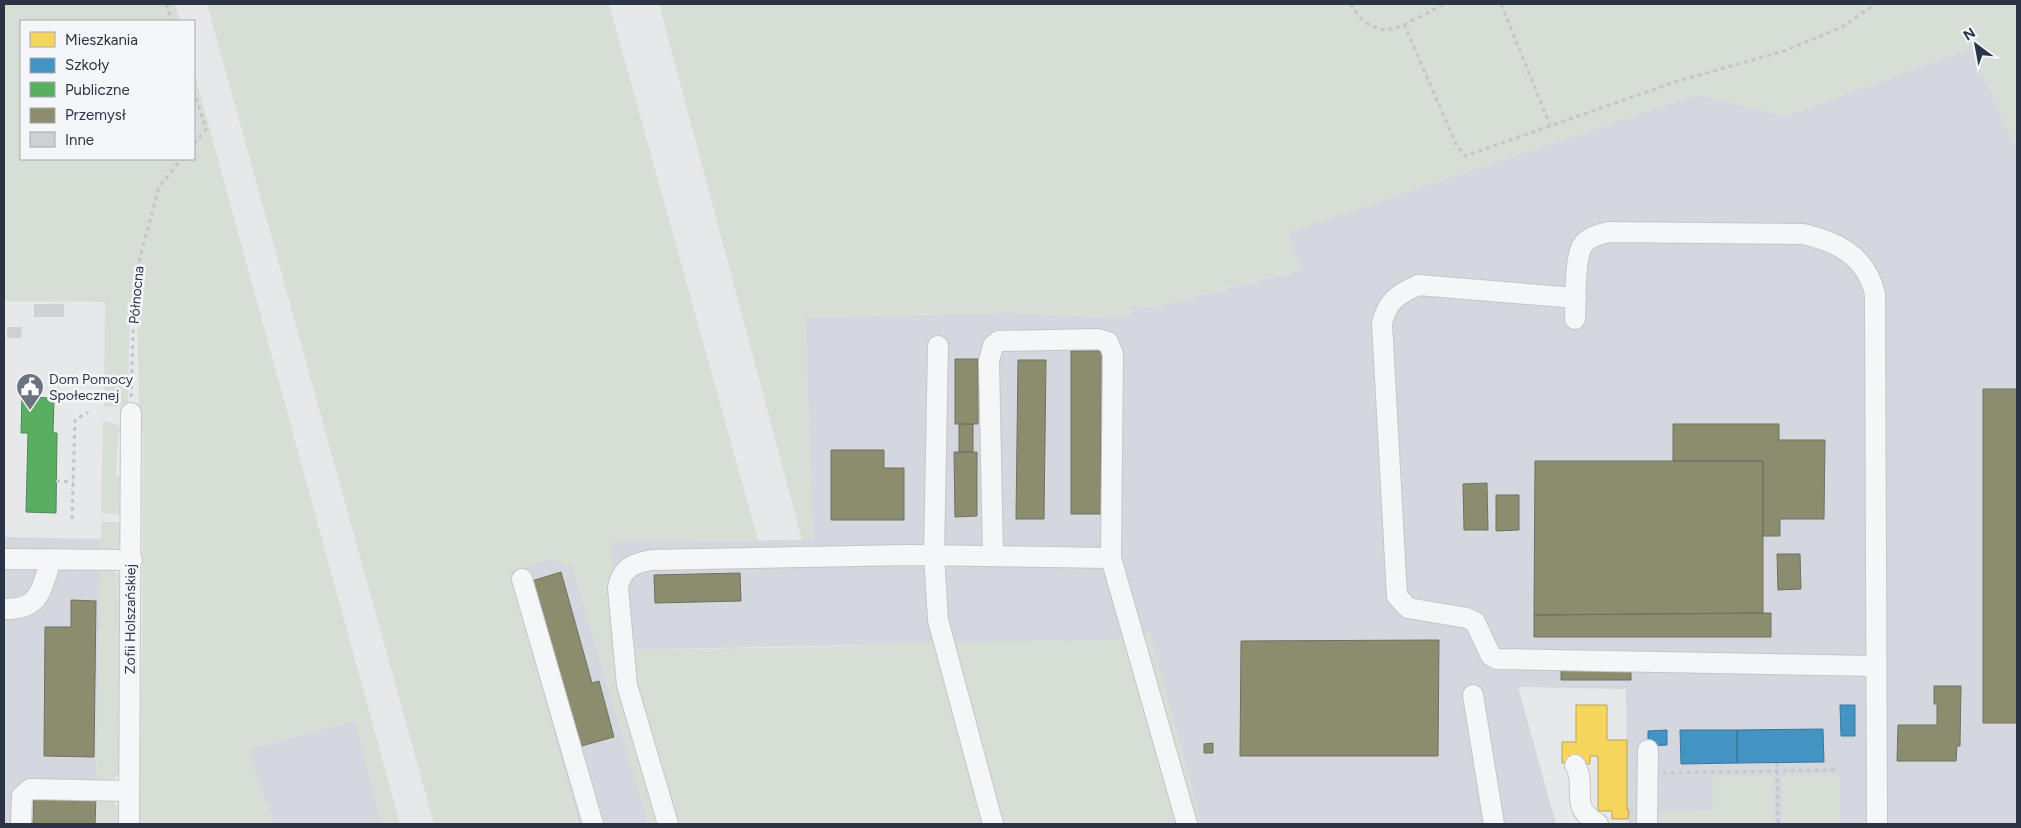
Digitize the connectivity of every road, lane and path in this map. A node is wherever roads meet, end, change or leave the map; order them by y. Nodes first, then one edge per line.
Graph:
1 (166, 4) edge
2 (1351, 4) edge
3 (1444, 4) edge
4 (1501, 4) edge
5 (1875, 4) edge
6 (172, 20) edge
7 (1404, 24) junction
8 (195, 93) edge
9 (1550, 125) junction
10 (195, 143) edge
11 (181, 160) edge
12 (1576, 298) junction
13 (1575, 320) dead end
14 (938, 346) dead end
15 (88, 412) dead end
16 (131, 413) joint
17 (56, 481) dead end
18 (73, 482) junction
19 (72, 519) dead end
20 (934, 556) junction
21 (992, 556) junction
22 (1111, 558) junction
23 (4, 559) edge
24 (51, 560) junction
25 (132, 560) junction
26 (522, 579) dead end
27 (4, 609) edge
28 (1876, 666) junction
29 (1473, 695) dead end
30 (1648, 750) dead end
31 (1777, 763) dead end
32 (1575, 765) dead end
33 (1835, 770) dead end
34 (1777, 771) junction
35 (1648, 773) junction
36 (129, 790) junction
37 (21, 824) edge
38 (129, 824) edge
39 (593, 824) edge
40 (668, 824) edge
41 (993, 824) edge
42 (1187, 824) edge
43 (1494, 824) edge
44 (1598, 824) edge
45 (1648, 824) edge
46 (1778, 824) edge
47 (1877, 824) edge

1 - 6 path
2 - 7 path
3 - 7 path
4 - 9 path
5 - 9 path
7 - 9 path
8 - 10 path
11 - 16 path, Północna
12 - 13 street
12 - 28 street
12 - 28 street
14 - 20 street
15 - 18 path
16 - 25 street, Zofii Holszańskiej
17 - 18 path
18 - 19 path
20 - 21 street
20 - 40 street
20 - 41 street
21 - 22 street
21 - 22 street
22 - 42 street
23 - 24 street
24 - 25 street
24 - 27 street
25 - 36 street, Zofii Holszańskiej
26 - 39 street
28 - 47 street
29 - 43 street
30 - 35 street
31 - 34 path
32 - 44 street
33 - 34 path
34 - 35 path
34 - 46 path
35 - 45 street
36 - 37 street
36 - 38 street, Zofii Holszańskiej

